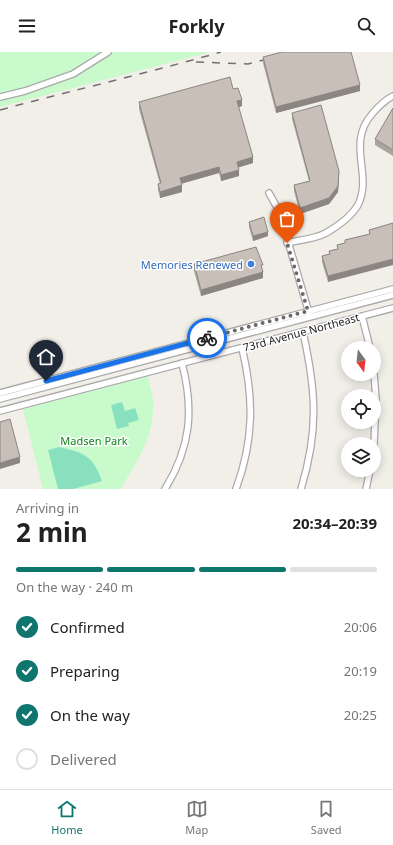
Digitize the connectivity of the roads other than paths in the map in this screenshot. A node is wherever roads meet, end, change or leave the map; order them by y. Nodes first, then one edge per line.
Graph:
1 (108, 52) edge
2 (393, 96) edge
3 (0, 97) edge
4 (269, 193) dead end
5 (287, 243) junction
6 (393, 289) edge
7 (393, 295) edge
8 (393, 308) edge
9 (308, 311) junction
10 (362, 316) junction
11 (310, 318) junction
12 (303, 332) junction
13 (368, 341) edge
14 (242, 348) junction
15 (182, 364) junction
16 (375, 381) edge
17 (0, 392) edge
18 (0, 399) edge
19 (0, 411) edge
20 (374, 437) edge
21 (369, 477) edge
22 (165, 489) edge
23 (236, 489) edge
24 (301, 489) edge
25 (366, 489) edge

1 - 3 street
2 - 5 street
4 - 5 street
5 - 9 street
6 - 9 street, 73rd Avenue Northeast
7 - 11 street, 73rd Avenue Northeast
8 - 10 street, 73rd Avenue Northeast
9 - 11 street
9 - 17 street, 73rd Avenue Northeast
10 - 12 street, 73rd Avenue Northeast
10 - 13 street
11 - 18 street, 73rd Avenue Northeast
12 - 14 street, 73rd Avenue Northeast
12 - 24 street
14 - 15 street, 73rd Avenue Northeast
14 - 23 street
15 - 19 street, 73rd Avenue Northeast
15 - 22 street
16 - 20 street
21 - 25 street

